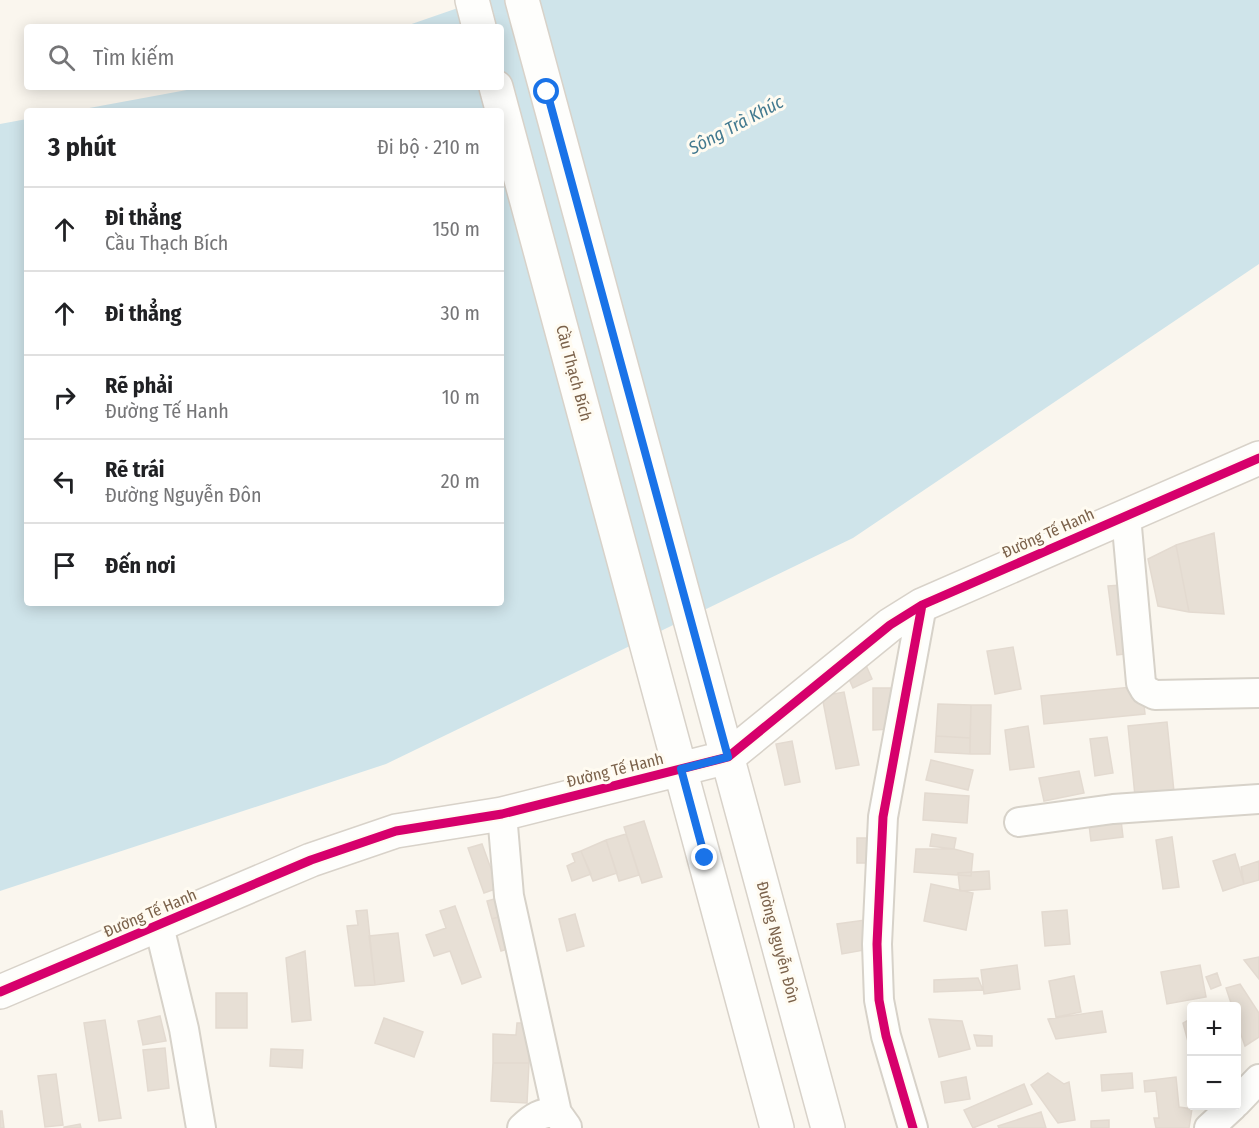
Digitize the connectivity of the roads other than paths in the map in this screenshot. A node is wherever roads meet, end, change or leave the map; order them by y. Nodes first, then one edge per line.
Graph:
1 (472, 0) edge
2 (522, 0) edge
3 (478, 24) edge
4 (497, 90) edge
5 (502, 108) edge
6 (504, 116) edge
7 (1259, 458) edge
8 (1126, 516) junction
9 (922, 605) junction
10 (1259, 693) edge
11 (728, 757) junction
12 (681, 769) junction
13 (1259, 800) edge
14 (502, 814) junction
15 (1020, 822) dead end
16 (159, 926) junction
17 (0, 992) edge
18 (1259, 1079) edge
19 (1241, 1098) edge
20 (1228, 1110) edge
21 (563, 1121) edge
22 (201, 1128) edge
23 (522, 1128) edge
24 (777, 1128) edge
25 (828, 1128) edge
26 (913, 1128) edge
27 (1209, 1128) edge

1 - 3 main road
2 - 11 main road, Đường Nguyễn Đôn
4 - 5 main road, Cầu Thạch Bích
6 - 12 main road, Cầu Thạch Bích
7 - 8 main road, Đường Tế Hanh
8 - 9 main road, Đường Tế Hanh
8 - 10 street
9 - 11 main road, Đường Tế Hanh
9 - 26 street
11 - 12 main road, Đường Tế Hanh
11 - 25 main road, Đường Nguyễn Đôn
12 - 14 main road, Đường Tế Hanh
12 - 24 main road
13 - 15 street
14 - 16 main road, Đường Tế Hanh
14 - 21 street
16 - 17 main road, Đường Tế Hanh
16 - 22 street
18 - 19 street
20 - 27 street
21 - 23 street

